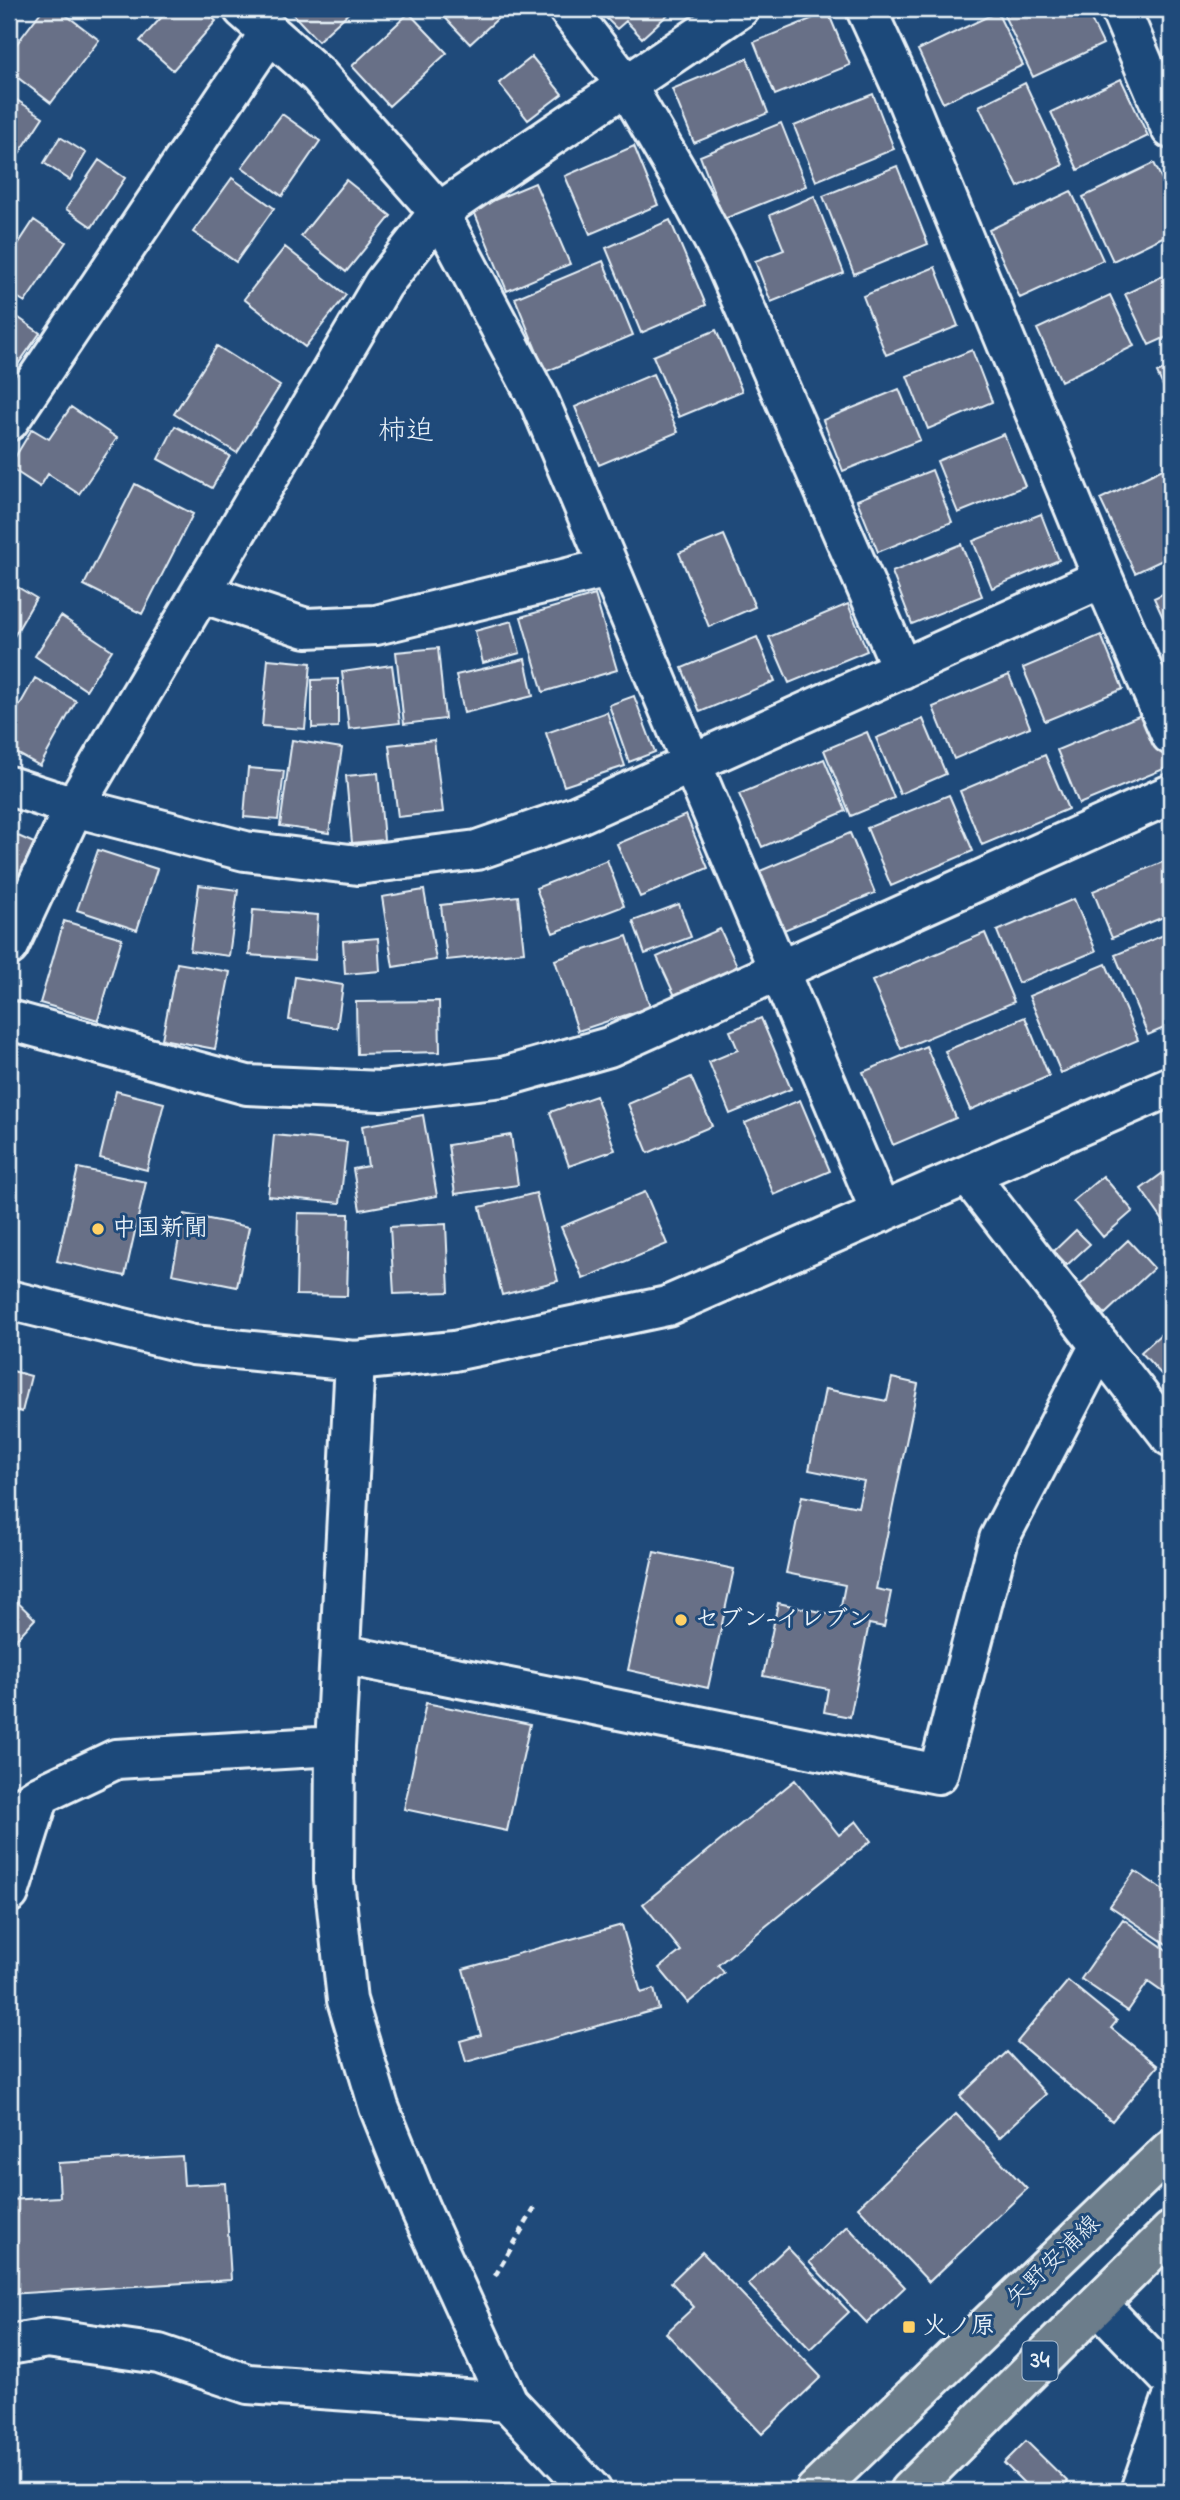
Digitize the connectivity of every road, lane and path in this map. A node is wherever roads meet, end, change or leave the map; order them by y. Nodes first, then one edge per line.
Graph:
1 (568, 9) edge
2 (738, 9) edge
3 (866, 9) edge
4 (1119, 9) edge
5 (256, 20) edge
6 (1161, 75) edge
7 (626, 85) junction
8 (1171, 129) edge
9 (439, 212) junction
10 (9, 421) edge
11 (608, 568) junction
12 (1103, 578) junction
13 (201, 593) junction
14 (902, 669) junction
15 (1171, 735) edge
16 (690, 765) junction
17 (9, 786) edge
18 (1171, 794) edge
19 (74, 807) junction
20 (9, 946) edge
21 (777, 969) junction
22 (9, 1020) edge
23 (1171, 1086) edge
24 (969, 1176) junction
25 (881, 1213) junction
26 (9, 1300) edge
27 (1100, 1345) junction
28 (355, 1361) junction
29 (1171, 1437) edge
30 (340, 1654) junction
31 (335, 1746) junction
32 (40, 1794) junction
33 (9, 1815) edge
34 (9, 1893) edge
35 (1171, 2148) edge
36 (537, 2204) dead end
37 (1171, 2231) edge
38 (490, 2285) dead end
39 (1098, 2304) junction
40 (9, 2345) edge
41 (1171, 2381) edge
42 (508, 2402) junction
43 (1171, 2402) edge
44 (592, 2491) edge
45 (815, 2491) edge
46 (909, 2491) edge
47 (1140, 2491) edge

1 - 7 street
2 - 7 street
3 - 12 street
4 - 6 street
5 - 9 street
5 - 10 street
6 - 8 street
7 - 9 street
7 - 14 street
9 - 11 street
9 - 13 street
11 - 13 street
11 - 16 street
12 - 14 street
12 - 15 street
13 - 19 street
14 - 16 street
16 - 19 street
16 - 21 street
17 - 19 street
18 - 21 street
19 - 20 street
21 - 22 street
21 - 25 street
23 - 24 street
24 - 25 street
24 - 27 street
25 - 28 street
26 - 28 street
27 - 29 street
27 - 30 street
28 - 30 street
30 - 31 street
31 - 32 street
31 - 42 street
32 - 33 street
32 - 34 street
35 - 45 main road, 矢野安浦線 / 34
36 - 38 path
37 - 39 main road, 34
39 - 41 street
39 - 46 main road, 34
40 - 42 street
42 - 44 street
43 - 47 street

